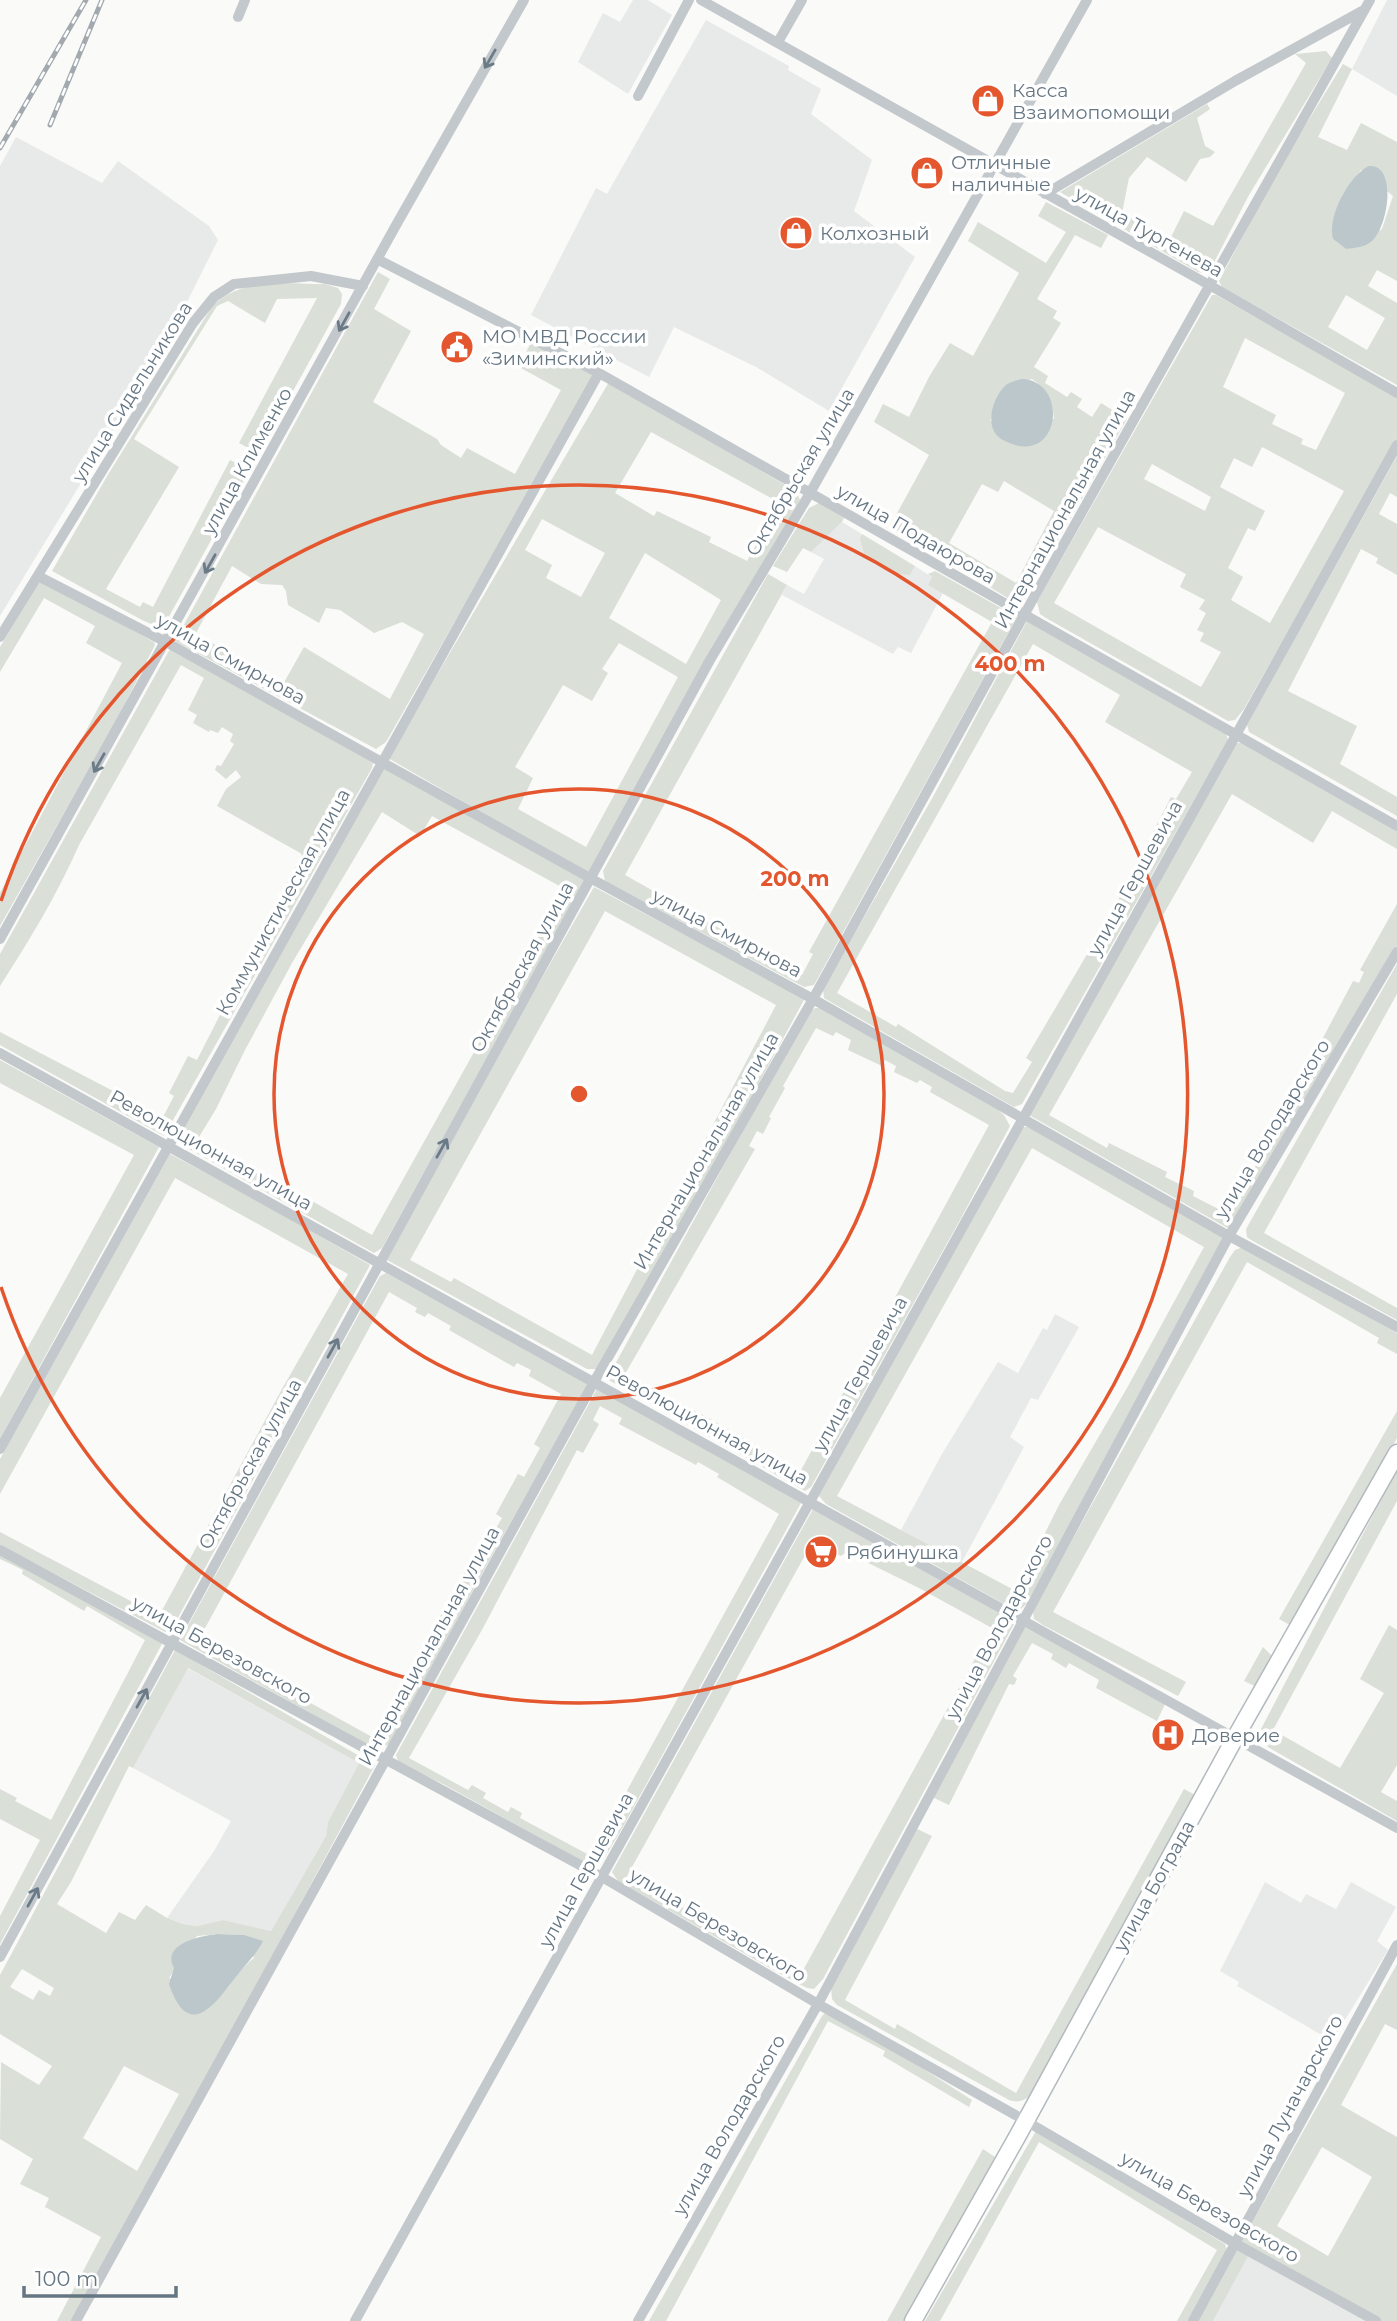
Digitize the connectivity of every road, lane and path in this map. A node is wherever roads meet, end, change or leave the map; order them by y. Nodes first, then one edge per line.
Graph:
1 (245, 0) edge
2 (524, 0) edge
3 (689, 0) edge
4 (701, 0) edge
5 (802, 0) edge
6 (1087, 0) edge
7 (1368, 4) edge
8 (238, 17) dead end
9 (779, 42) junction
10 (638, 96) dead end
11 (995, 165) junction
12 (1045, 194) junction
13 (377, 259) junction
14 (363, 286) junction
15 (1211, 286) junction
16 (598, 373) junction
17 (1397, 393) edge
18 (1397, 445) edge
19 (810, 494) junction
20 (38, 576) junction
21 (1024, 615) junction
22 (0, 637) edge
23 (166, 642) junction
24 (1235, 735) junction
25 (382, 762) junction
26 (1397, 825) edge
27 (590, 878) junction
28 (0, 939) edge
29 (1397, 952) edge
30 (813, 999) junction
31 (0, 1053) edge
32 (1021, 1118) junction
33 (167, 1145) junction
34 (1229, 1236) junction
35 (379, 1264) junction
36 (1397, 1327) edge
37 (594, 1382) junction
38 (0, 1449) edge
39 (1397, 1452) edge
40 (809, 1502) junction
41 (0, 1550) edge
42 (1022, 1621) junction
43 (172, 1642) junction
44 (1235, 1738) junction
45 (387, 1761) junction
46 (1397, 1828) edge
47 (602, 1877) junction
48 (1397, 1945) edge
49 (0, 1957) edge
50 (818, 2004) junction
51 (1026, 2121) junction
52 (1236, 2244) junction
53 (76, 2321) edge
54 (355, 2321) edge
55 (638, 2321) edge
56 (913, 2321) edge
57 (1194, 2321) edge
58 (1376, 2321) edge

1 - 8 street
2 -> 13 street, улица Клименко
3 - 10 street
4 - 9 street, улица Тургенева
5 - 9 street
6 - 11 street, Октябрьская улица
7 - 12 street
7 - 15 street, Интернациональная улица
9 - 11 street, улица Тургенева
11 - 12 street, улица Тургенева
11 - 19 street, Октябрьская улица
12 - 15 street, улица Тургенева
13 - 14 street, улица Клименко
13 - 16 street, улица Подаюрова
14 - 20 street, улица Сидельникова
14 -> 23 street, улица Клименко
15 - 17 street, улица Тургенева
15 - 21 street, Интернациональная улица
16 - 19 street, улица Подаюрова
16 - 25 street, Коммунистическая улица
18 - 24 street, улица Гершевича
19 - 21 street, улица Подаюрова
19 - 27 street, Октябрьская улица
20 - 22 street, улица Сидельникова
20 - 23 street, улица Смирнова
21 - 24 street, улица Подаюрова
21 - 30 street, Интернациональная улица
23 - 25 street, улица Смирнова
23 -> 28 street, улица Клименко
24 - 26 street, улица Подаюрова
24 - 32 street, улица Гершевича
25 - 27 street, улица Смирнова
25 - 33 street, Коммунистическая улица
27 - 30 street, улица Смирнова
35 -> 27 street, Октябрьская улица
29 - 34 street, улица Володарского
30 - 32 street, улица Смирнова
30 - 37 street, Интернациональная улица
31 - 33 street, Революционная улица
32 - 34 street, улица Смирнова
32 - 40 street, улица Гершевича
33 - 35 street, Революционная улица
33 - 38 street, Коммунистическая улица
34 - 36 street, улица Смирнова
34 - 42 street, улица Володарского
35 - 37 street, Революционная улица
43 -> 35 street, Октябрьская улица
37 - 40 street, Революционная улица
37 - 45 street, Интернациональная улица
39 - 44 street, улица Бограда
40 - 42 street, Революционная улица
40 - 47 street, улица Гершевича
41 - 43 street, улица Березовского
42 - 44 street, Революционная улица
42 - 50 street, улица Володарского
43 - 45 street, улица Березовского
49 -> 43 street, Октябрьская улица
44 - 46 street, Революционная улица
44 - 51 street, улица Бограда
45 - 47 street, улица Березовского
45 - 53 street, Интернациональная улица
47 - 50 street, улица Березовского
47 - 54 street, улица Гершевича
48 - 52 street, улица Луначарского
50 - 51 street, улица Березовского
50 - 55 street, улица Володарского
51 - 52 street, улица Березовского
51 - 56 street, улица Бограда
52 - 57 street, улица Луначарского
52 - 58 street, улица Березовского

